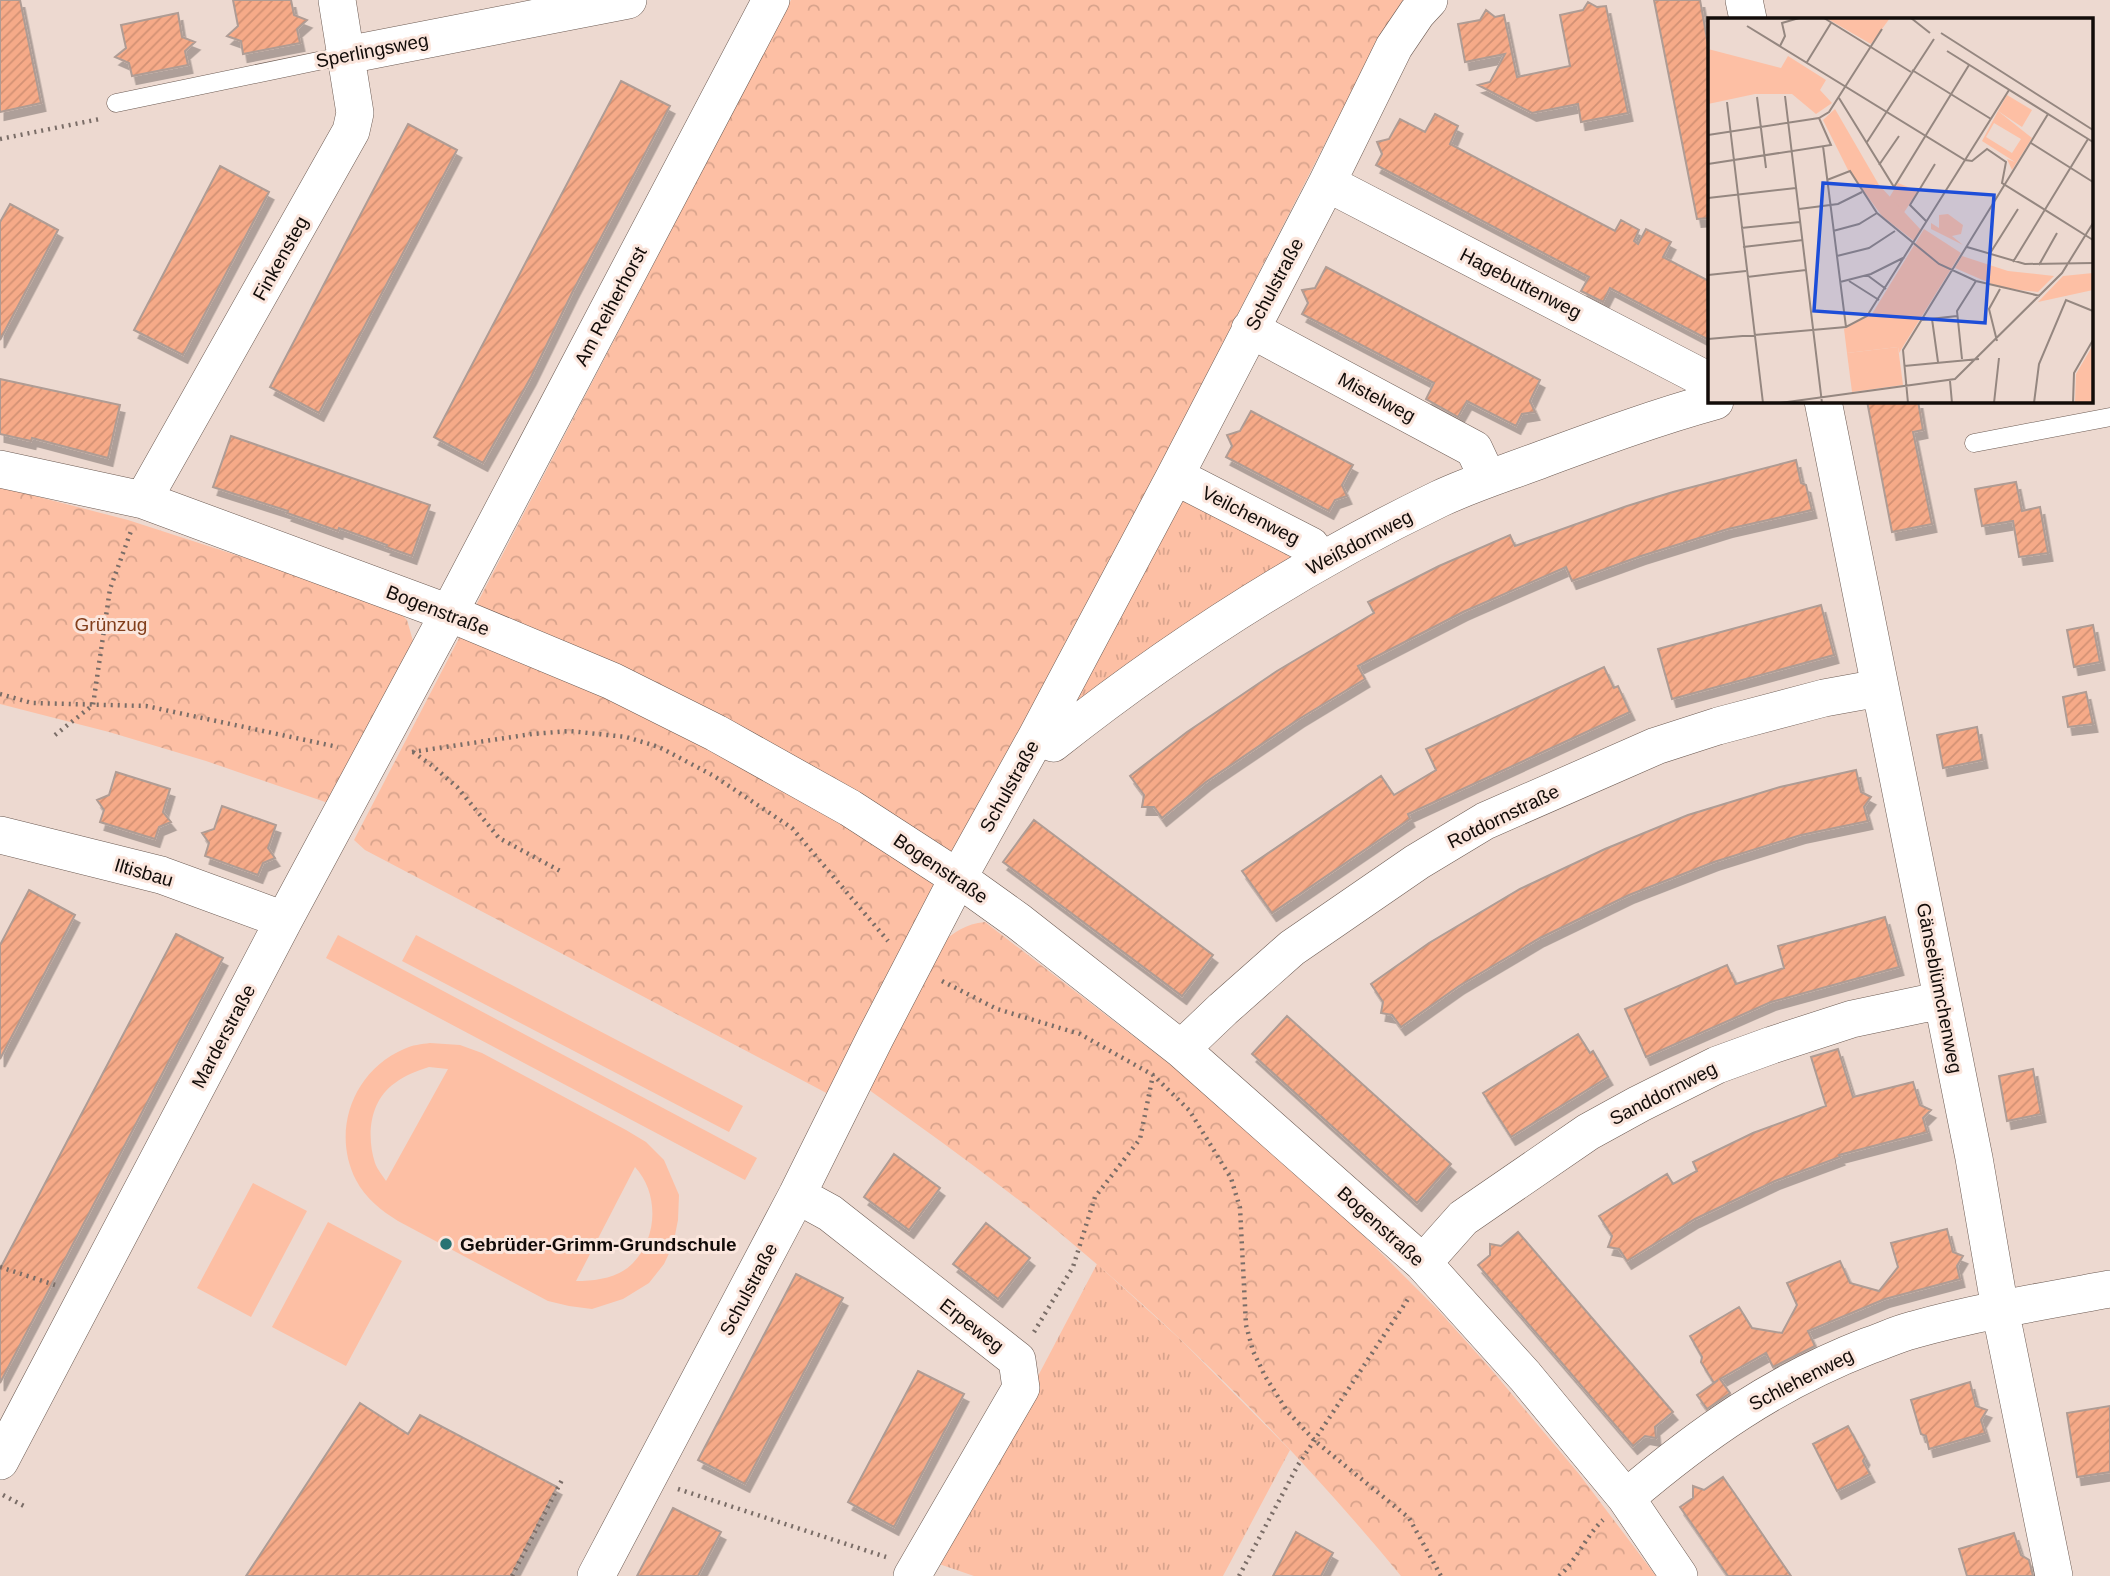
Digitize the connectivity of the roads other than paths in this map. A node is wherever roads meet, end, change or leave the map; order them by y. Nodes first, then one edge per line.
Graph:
1 (337, 0) edge
2 (628, 0) edge
3 (771, 0) edge
4 (1429, 0) edge
5 (1744, 0) edge
6 (1748, 18) edge
7 (347, 55) junction
8 (116, 103) road end
9 (1327, 183) junction
10 (1250, 329) junction
11 (1708, 387) edge
12 (1711, 402) edge
13 (1823, 402) edge
14 (2110, 417) edge
15 (1974, 443) dead end
16 (0, 469) edge
17 (1175, 476) junction
18 (1488, 479) junction
19 (142, 500) junction
20 (1321, 561) junction
21 (449, 613) junction
22 (1879, 688) junction
23 (1037, 736) junction
24 (1, 837) edge
25 (958, 878) junction
26 (284, 920) junction
27 (1942, 1000) junction
28 (1181, 1049) junction
29 (797, 1195) junction
30 (1423, 1263) junction
31 (2110, 1289) edge
32 (2000, 1309) junction
33 (0, 1461) edge
34 (1626, 1498) junction
35 (914, 1571) edge
36 (596, 1576) edge
37 (1679, 1576) edge
38 (2054, 1576) edge

1 - 7 street, Finkensteg
2 - 7 street, Sperlingsweg
3 - 21 street, Am Reiherhorst
4 - 9 street, Schulstraße
5 - 6 street
7 - 8 lane, Sperlingsweg
7 - 19 street, Finkensteg
9 - 10 street, Schulstraße
9 - 11 street, Hagebuttenweg
10 - 17 street, Schulstraße
10 - 18 street, Mistelweg
12 - 18 street, Weißdornweg
13 - 22 street, Gänseblümchenweg
14 - 15 lane
16 - 19 street, Bogenstraße
17 - 20 street, Veilchenweg
17 - 23 street, Schulstraße
18 - 20 street, Weißdornweg
19 - 21 street, Bogenstraße
20 - 23 street, Weißdornweg
21 - 25 street, Bogenstraße
21 - 26 street, Marderstraße
22 - 27 street, Gänseblümchenweg
22 - 28 street, Rotdornstraße
23 - 25 street, Schulstraße
24 - 26 street, Iltisbau
25 - 28 street, Bogenstraße
25 - 29 street, Schulstraße
26 - 33 street, Marderstraße
27 - 30 street, Sanddornweg
27 - 32 street, Gänseblümchenweg
28 - 30 street, Bogenstraße
29 - 35 street, Erpeweg
29 - 36 street, Schulstraße
30 - 34 street, Bogenstraße
31 - 32 street, Schlehenweg
32 - 34 street, Schlehenweg
32 - 38 street, Gänseblümchenweg
34 - 37 street, Bogenstraße

